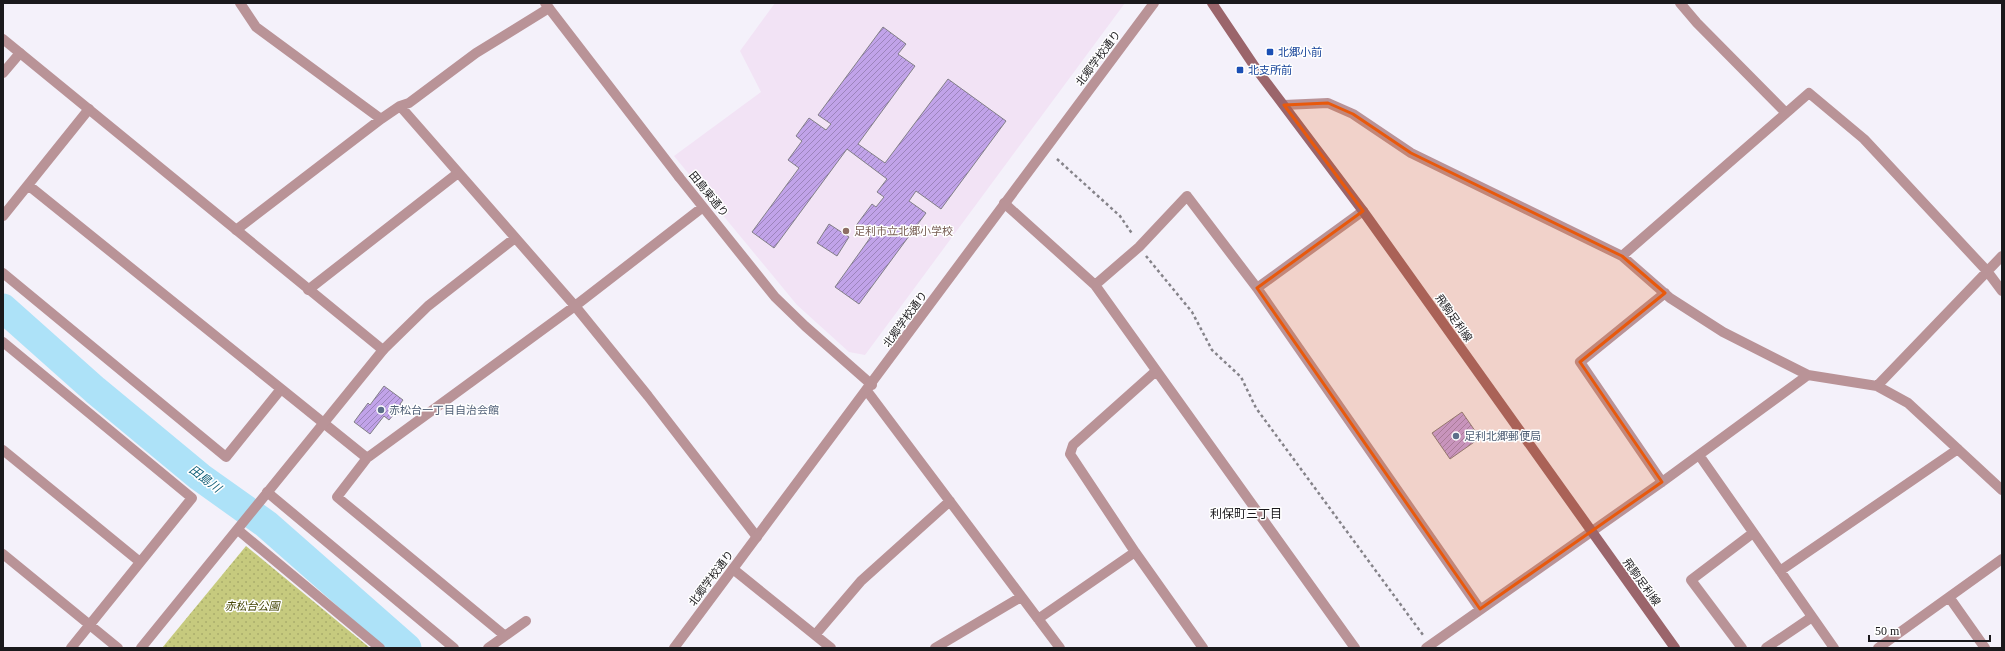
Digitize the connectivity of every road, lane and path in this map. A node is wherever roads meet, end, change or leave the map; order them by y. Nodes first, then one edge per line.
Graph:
1 (240, 3) edge
2 (1154, 3) edge
3 (1212, 3) edge
4 (1680, 3) edge
5 (547, 6) edge
6 (3, 39) edge
7 (20, 53) junction
8 (3, 73) edge
9 (1284, 105) junction
10 (400, 106) junction
11 (89, 109) junction
12 (1786, 113) junction
13 (381, 119) junction
14 (1056, 159) dead end
15 (458, 173) junction
16 (28, 185) junction
17 (1004, 203) junction
18 (702, 207) junction
19 (1363, 211) junction
20 (3, 216) edge
21 (236, 230) junction
22 (515, 238) junction
23 (1139, 247) junction
24 (1622, 256) junction
25 (2002, 256) edge
26 (1988, 271) junction
27 (3, 273) edge
28 (1095, 284) junction
29 (1256, 288) junction
30 (308, 290) junction
31 (2002, 291) edge
32 (1665, 293) junction
33 (575, 306) junction
34 (3, 342) edge
35 (383, 350) junction
36 (1156, 371) junction
37 (1808, 375) junction
38 (1877, 386) junction
39 (869, 388) junction
40 (281, 389) junction
41 (324, 423) junction
42 (1958, 448) junction
43 (3, 450) edge
44 (1699, 455) junction
45 (367, 458) junction
46 (1662, 482) junction
47 (2002, 490) edge
48 (265, 495) junction
49 (950, 501) junction
50 (240, 528) junction
51 (1590, 531) junction
52 (1753, 533) junction
53 (757, 537) junction
54 (1135, 552) junction
55 (3, 554) edge
56 (2002, 559) edge
57 (140, 562) junction
58 (733, 568) junction
59 (1780, 571) junction
60 (1021, 596) junction
61 (1949, 597) junction
62 (1480, 609) junction
63 (1812, 617) junction
64 (1038, 619) junction
65 (526, 621) dead end
66 (90, 625) junction
67 (504, 635) junction
68 (815, 635) junction
69 (1428, 646) edge
70 (71, 648) edge
71 (118, 648) edge
72 (141, 648) edge
73 (380, 648) edge
74 (454, 648) edge
75 (488, 648) edge
76 (674, 648) edge
77 (831, 648) edge
78 (935, 648) edge
79 (1060, 648) edge
80 (1203, 648) edge
81 (1354, 648) edge
82 (1675, 648) edge
83 (1742, 648) edge
84 (1766, 648) edge
85 (1834, 648) edge
86 (1878, 648) edge
87 (1985, 648) edge

1 - 13 street
2 - 17 street, 北郷学校通り
3 - 9 main road, 飛駒足利線
4 - 12 street
5 - 10 street
5 - 18 street, 田島東通り
6 - 7 street
7 - 8 street
7 - 11 street
9 - 19 main road, 飛駒足利線
9 - 24 street
10 - 13 street
10 - 15 street
11 - 16 street
11 - 21 street
12 - 24 street
12 - 26 street
13 - 21 street
14 - 23 path
15 - 22 street
15 - 30 street
16 - 20 street
16 - 40 street
17 - 28 street
17 - 39 street, 北郷学校通り
18 - 33 street
18 - 39 street, 田島東通り
19 - 29 street
19 - 51 main road, 飛駒足利線
21 - 30 street
22 - 33 street
22 - 35 street
23 - 28 street
23 - 29 street
23 - 69 path
24 - 32 street
25 - 26 street
26 - 31 street
26 - 38 street
27 - 40 street
28 - 36 street
29 - 62 street
30 - 35 street
32 - 37 street
32 - 46 street
33 - 45 street
33 - 53 street
34 - 57 street
35 - 41 street
36 - 54 street
36 - 81 street
37 - 38 street
37 - 44 street
38 - 42 street
39 - 49 street, 田島東通り
39 - 53 street, 北郷学校通り
40 - 41 street
41 - 45 street
41 - 48 street
42 - 47 street
42 - 59 street
43 - 57 street
44 - 46 street
44 - 52 street
45 - 67 street
46 - 51 street
48 - 50 street
48 - 74 street
49 - 60 street, 田島東通り
49 - 68 street
50 - 72 street
50 - 73 street
51 - 62 street
51 - 82 main road, 飛駒足利線
52 - 59 street
52 - 83 street
53 - 58 street, 北郷学校通り
54 - 64 street
54 - 80 street
55 - 66 street
56 - 61 street
57 - 66 street
58 - 68 street
58 - 76 street, 北郷学校通り
59 - 63 street
60 - 64 street, 田島東通り
60 - 78 street
61 - 86 street
61 - 87 street
62 - 69 street
63 - 84 street
63 - 85 street
64 - 79 street, 田島東通り
65 - 67 street
66 - 70 street
66 - 71 street
67 - 75 street
68 - 77 street

